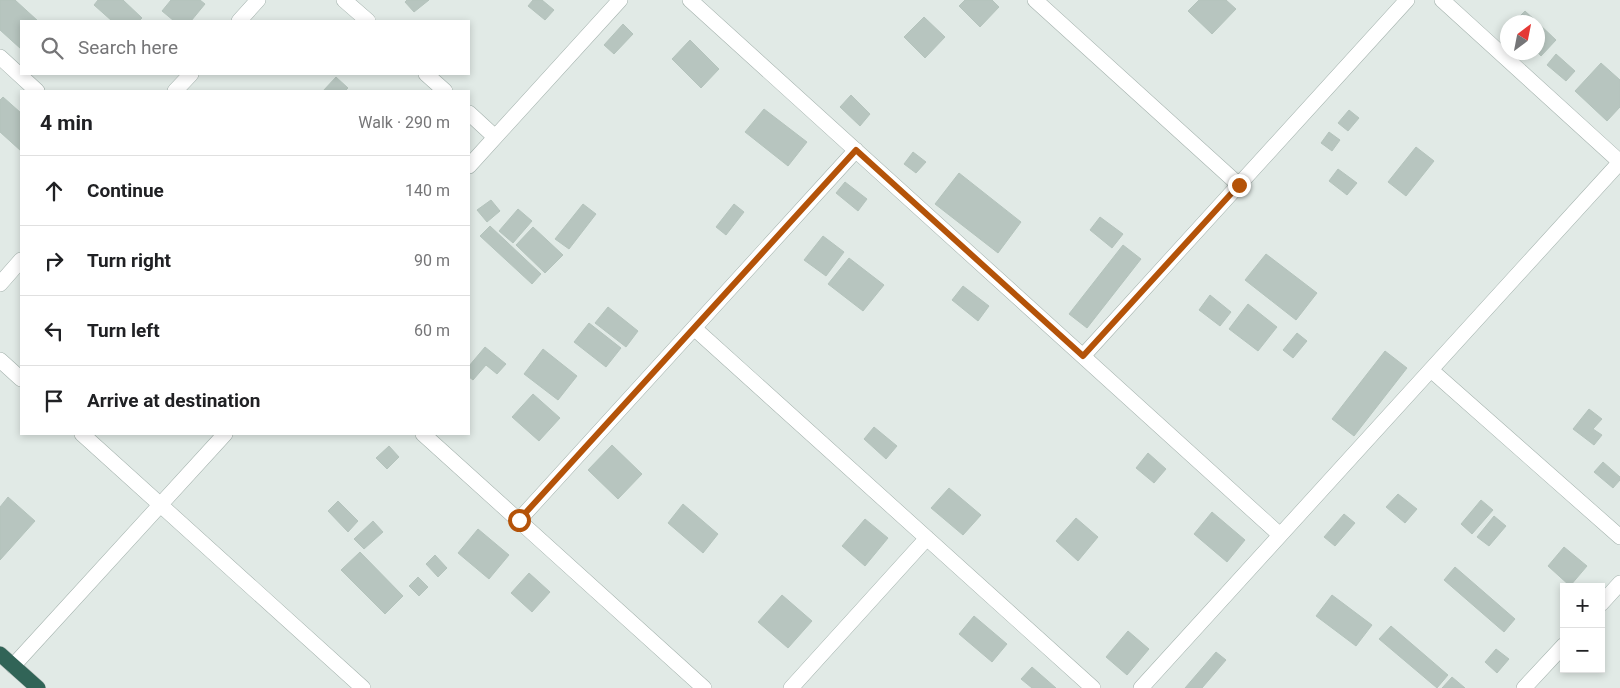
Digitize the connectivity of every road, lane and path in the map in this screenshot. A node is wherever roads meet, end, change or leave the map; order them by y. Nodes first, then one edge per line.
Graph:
1 (258, 0) edge
2 (344, 0) edge
3 (620, 0) edge
4 (690, 0) edge
5 (1036, 0) edge
6 (1407, 0) edge
7 (1442, 0) edge
8 (240, 20) edge
9 (367, 20) edge
10 (0, 57) edge
11 (20, 75) edge
12 (20, 75) edge
13 (190, 75) edge
14 (427, 75) edge
15 (37, 90) edge
16 (176, 90) edge
17 (444, 90) edge
18 (470, 114) edge
19 (495, 137) junction
20 (856, 150) junction
21 (1620, 162) edge
22 (470, 165) edge
23 (1239, 185) junction
24 (20, 261) edge
25 (0, 284) edge
26 (694, 328) junction
27 (1083, 356) junction
28 (0, 360) edge
29 (1431, 370) junction
30 (20, 378) edge
31 (83, 435) edge
32 (224, 435) edge
33 (424, 435) edge
34 (160, 505) junction
35 (519, 520) junction
36 (1280, 535) junction
37 (1620, 537) edge
38 (927, 538) junction
39 (1620, 583) edge
40 (1605, 600) edge
41 (1560, 649) edge
42 (0, 654) edge
43 (13, 666) junction
44 (38, 688) edge
45 (363, 688) edge
46 (704, 688) edge
47 (791, 688) edge
48 (1093, 688) edge
49 (1141, 688) edge
50 (1524, 688) edge

1 - 8 street
2 - 9 street
3 - 19 street
4 - 20 street
5 - 23 street
6 - 23 street
7 - 21 street
10 - 12 street
11 - 15 street
13 - 16 street
14 - 17 street
18 - 19 street
19 - 22 street
20 - 26 street
20 - 27 street
21 - 29 street
23 - 27 street
24 - 25 street
26 - 35 street
26 - 38 street
27 - 36 street
28 - 30 street
29 - 36 street
29 - 37 street
31 - 34 street
32 - 34 street
33 - 35 street
34 - 43 street
34 - 45 street
35 - 46 street
36 - 49 street
38 - 47 street
38 - 48 street
39 - 40 street
41 - 50 street
42 - 43 highway
43 - 44 highway

